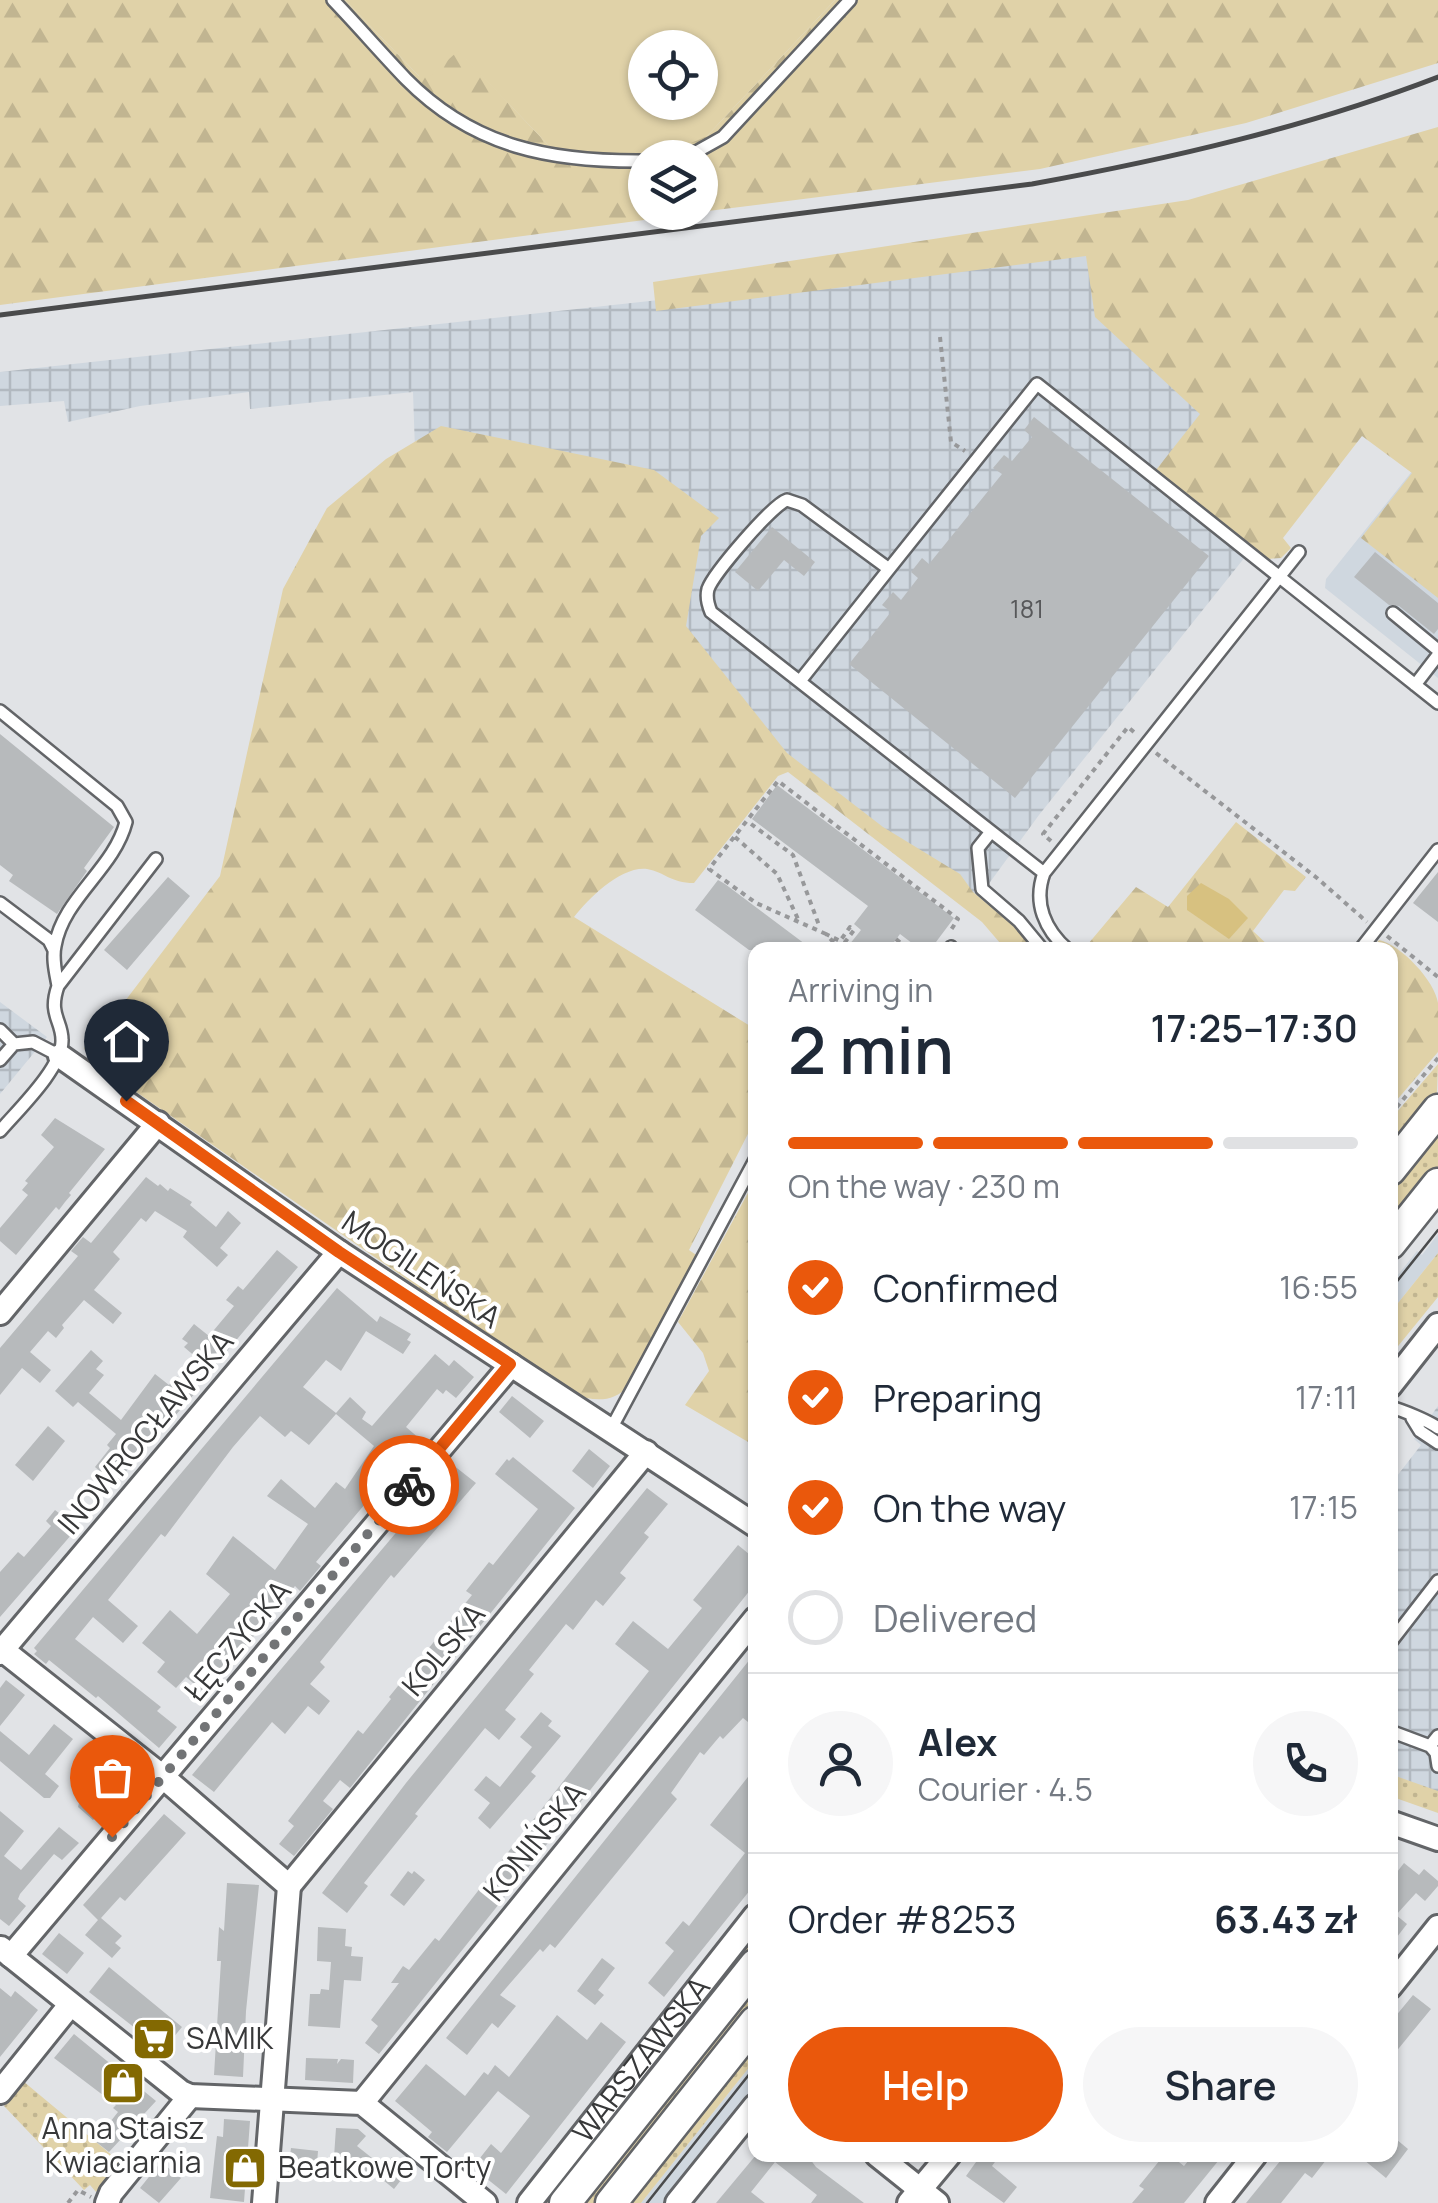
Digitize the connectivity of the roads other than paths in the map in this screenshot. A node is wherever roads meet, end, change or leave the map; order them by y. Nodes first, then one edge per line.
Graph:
1 (333, 0) edge
2 (850, 0) edge
3 (715, 140) edge
4 (628, 160) edge
5 (1299, 552) dead end
6 (889, 569) junction
7 (1280, 577) junction
8 (1393, 613) dead end
9 (1437, 657) edge
10 (800, 681) junction
11 (1414, 684) junction
12 (1438, 703) edge
13 (0, 711) edge
14 (990, 833) junction
15 (1438, 850) edge
16 (156, 859) dead end
17 (1044, 873) junction
18 (0, 903) edge
19 (1036, 942) edge
20 (1060, 942) edge
21 (1366, 942) edge
22 (54, 950) junction
23 (58, 986) junction
24 (0, 1030) edge
25 (14, 1044) junction
26 (60, 1056) junction
27 (0, 1060) edge
28 (1438, 1110) edge
29 (158, 1123) junction
30 (0, 1131) edge
31 (1398, 1160) edge
32 (748, 1173) edge
33 (1438, 1184) edge
34 (1398, 1234) edge
35 (339, 1252) junction
36 (0, 1312) edge
37 (1438, 1325) edge
38 (510, 1364) junction
39 (1398, 1376) edge
40 (1398, 1411) edge
41 (1412, 1418) junction
42 (1438, 1428) edge
43 (611, 1429) junction
44 (1438, 1443) edge
45 (646, 1452) junction
46 (748, 1520) edge
47 (1438, 1581) edge
48 (748, 1628) edge
49 (1398, 1632) edge
50 (1, 1650) edge
51 (1398, 1733) edge
52 (1434, 1741) edge
53 (1438, 1766) edge
54 (164, 1777) junction
55 (1398, 1825) edge
56 (1438, 1839) edge
57 (289, 1886) junction
58 (748, 1925) edge
59 (1438, 1926) edge
60 (6, 1952) edge
61 (748, 1973) edge
62 (1398, 1976) edge
63 (70, 2005) junction
64 (748, 2031) edge
65 (0, 2092) edge
66 (190, 2096) junction
67 (271, 2099) junction
68 (362, 2103) junction
69 (748, 2115) edge
70 (884, 2162) edge
71 (945, 2162) edge
72 (1249, 2162) edge
73 (922, 2198) edge
74 (101, 2201) edge
75 (264, 2203) edge
76 (485, 2203) edge
77 (528, 2203) edge
78 (565, 2203) edge
79 (610, 2203) edge
80 (677, 2203) edge
81 (1216, 2203) edge

1 - 4 lane
2 - 3 lane
5 - 7 lane
6 - 7 lane
6 - 10 lane
6 - 10 lane
7 - 11 lane
7 - 17 lane
8 - 9 lane
9 - 11 lane
10 - 14 lane
11 - 12 lane
13 - 22 lane
14 - 17 lane
14 - 19 lane
15 - 21 lane
16 - 23 lane
17 - 20 lane
18 - 22 lane
22 - 23 lane
23 - 26 lane
24 - 25 lane
25 - 26 lane
25 - 27 lane
26 - 29 street, MOGILEŃSKA
26 - 30 lane
28 - 31 main road
29 - 35 street, MOGILEŃSKA
29 - 36 street
32 - 43 lane
33 - 34 main road
35 - 38 street, MOGILEŃSKA
35 - 50 street, INOWROCŁAWSKA
37 - 39 street
38 - 43 street, MOGILEŃSKA
38 - 54 street, ŁĘCZYCKA
40 - 41 lane
41 - 42 lane
41 - 44 lane
43 - 45 street, MOGILEŃSKA
45 - 46 street, MOGILEŃSKA
45 - 57 street, KOLSKA
47 - 49 lane
48 - 68 street, KONIŃSKA
50 - 54 street
51 - 52 lane
52 - 53 lane
54 - 57 street
54 - 60 street, ŁĘCZYCKA
55 - 56 street
57 - 67 street
58 - 77 street, WARSZAWSKA
59 - 62 street
60 - 63 street
61 - 78 main road, WARSZAWSKA
63 - 65 street
63 - 66 street
64 - 79 main road
66 - 67 street
66 - 74 street
67 - 68 street
67 - 75 street
68 - 76 street
69 - 80 street
70 - 73 street
71 - 73 street
72 - 81 street

